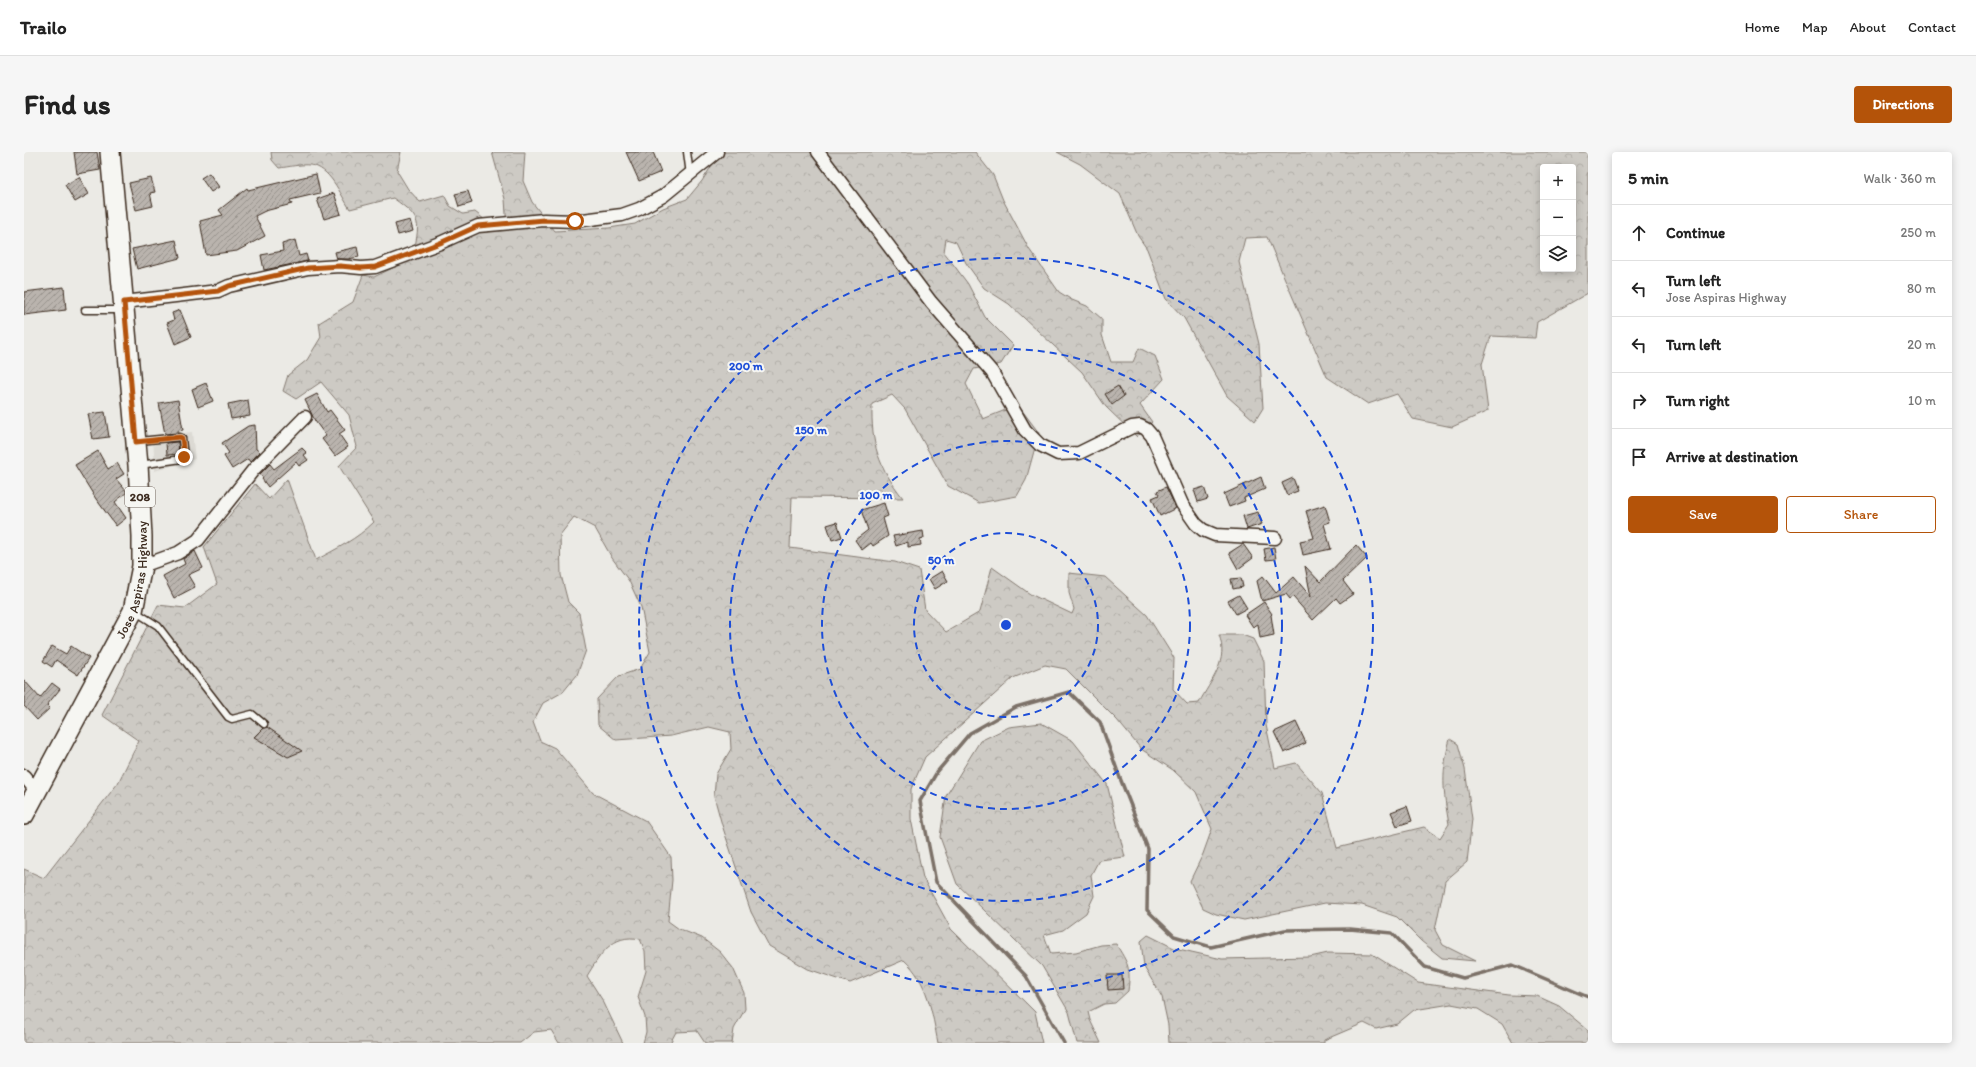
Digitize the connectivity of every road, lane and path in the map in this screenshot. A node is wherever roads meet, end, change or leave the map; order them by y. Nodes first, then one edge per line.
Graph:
1 (110, 152) edge
2 (687, 152) edge
3 (717, 152) edge
4 (818, 152) edge
5 (690, 175) junction
6 (124, 306) junction
7 (85, 310) dead end
8 (305, 417) dead end
9 (136, 442) junction
10 (138, 465) junction
11 (1275, 538) dead end
12 (142, 566) junction
13 (133, 611) junction
14 (264, 724) dead end
15 (24, 776) edge
16 (37, 792) junction
17 (24, 815) edge

1 - 6 main road, Jose Aspiras Highway / 208
2 - 5 lane
3 - 5 street
4 - 11 street
5 - 6 street
6 - 7 lane
6 - 9 main road, Jose Aspiras Highway / 208
8 - 12 street
9 - 10 main road, Jose Aspiras Highway / 208
9 - 10 lane
10 - 12 main road, Jose Aspiras Highway / 208
12 - 13 main road, Jose Aspiras Highway / 208
13 - 14 lane
13 - 16 main road, Jose Aspiras Highway / 208
15 - 16 street
16 - 17 main road, Jose Aspiras Highway / 208

